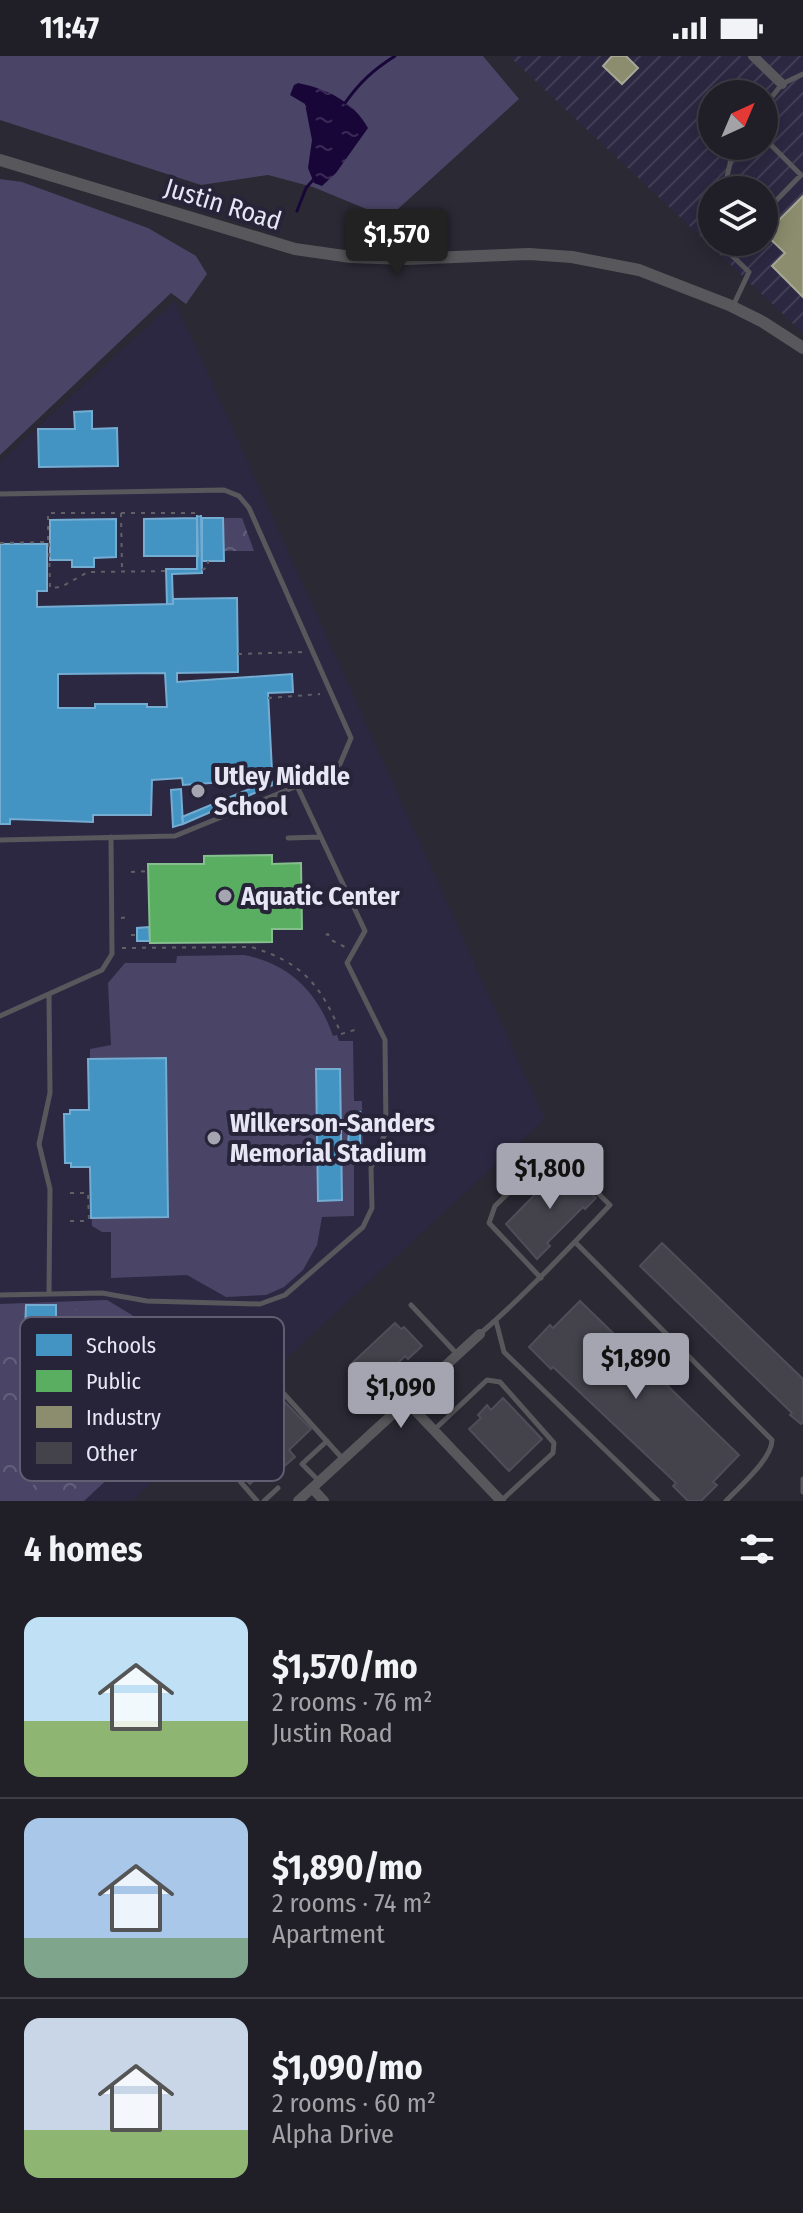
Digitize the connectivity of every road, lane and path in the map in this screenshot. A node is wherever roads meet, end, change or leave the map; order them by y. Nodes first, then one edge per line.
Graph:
1 (753, 56) edge
2 (803, 74) edge
3 (782, 84) junction
4 (778, 89) edge
5 (778, 152) edge
6 (0, 160) edge
7 (778, 199) edge
8 (732, 256) edge
9 (733, 307) junction
10 (803, 348) edge
11 (0, 494) edge
12 (121, 512) junction
13 (199, 516) dead end
14 (48, 542) junction
15 (0, 543) edge
16 (208, 561) dead end
17 (202, 570) dead end
18 (166, 571) dead end
19 (123, 572) junction
20 (304, 652) dead end
21 (238, 654) dead end
22 (320, 694) dead end
23 (268, 698) dead end
24 (297, 786) junction
25 (111, 837) junction
26 (321, 837) junction
27 (288, 838) dead end
28 (0, 840) edge
29 (149, 871) dead end
30 (131, 872) dead end
31 (131, 917) dead end
32 (112, 918) junction
33 (131, 935) dead end
34 (137, 935) dead end
35 (326, 935) dead end
36 (232, 942) dead end
37 (165, 943) dead end
38 (232, 947) junction
39 (112, 948) junction
40 (165, 948) junction
41 (354, 951) junction
42 (49, 995) junction
43 (0, 1016) edge
44 (358, 1029) dead end
45 (346, 1033) junction
46 (346, 1041) dead end
47 (70, 1193) dead end
48 (70, 1221) dead end
49 (575, 1242) junction
50 (541, 1278) junction
51 (49, 1294) junction
52 (0, 1295) edge
53 (411, 1305) dead end
54 (496, 1320) junction
55 (480, 1334) joint
56 (457, 1355) junction
57 (284, 1394) edge
58 (407, 1402) junction
59 (434, 1430) junction
60 (327, 1441) junction
61 (343, 1459) junction
62 (803, 1479) edge
63 (240, 1481) edge
64 (316, 1484) junction
65 (278, 1488) dead end
66 (803, 1492) edge
67 (257, 1501) edge
68 (264, 1501) edge
69 (298, 1501) edge
70 (324, 1501) edge
71 (501, 1501) edge
72 (658, 1501) edge
73 (726, 1501) edge

1 - 3 street
2 - 3 lane
3 - 4 lane
5 - 7 lane
6 - 9 street, Justin Road
8 - 9 lane
9 - 10 street, Justin Road
11 - 24 lane
12 - 13 path
12 - 14 path
12 - 19 path
14 - 15 path
14 - 19 path
16 - 17 path
18 - 19 path
20 - 21 path
22 - 23 path
24 - 25 lane
24 - 26 lane
25 - 28 lane
25 - 32 lane
26 - 27 lane
26 - 41 lane
29 - 30 path
31 - 32 path
32 - 39 lane
33 - 34 path
35 - 41 path
36 - 38 path
37 - 40 path
38 - 40 path
38 - 45 path
39 - 40 path
39 - 42 lane
41 - 51 lane
42 - 43 lane
42 - 51 lane
44 - 45 path
45 - 46 path
47 - 48 path
49 - 50 lane
49 - 50 lane
49 - 73 lane
50 - 54 lane
51 - 52 lane
53 - 56 lane
54 - 55 lane
54 - 72 lane
55 - 56 street
56 - 58 street
57 - 60 lane
58 - 59 street
58 - 61 street
59 - 71 street
59 - 71 lane
60 - 61 lane
60 - 64 lane
61 - 64 street
62 - 66 lane
63 - 67 lane
64 - 69 street
64 - 70 street
65 - 68 lane

